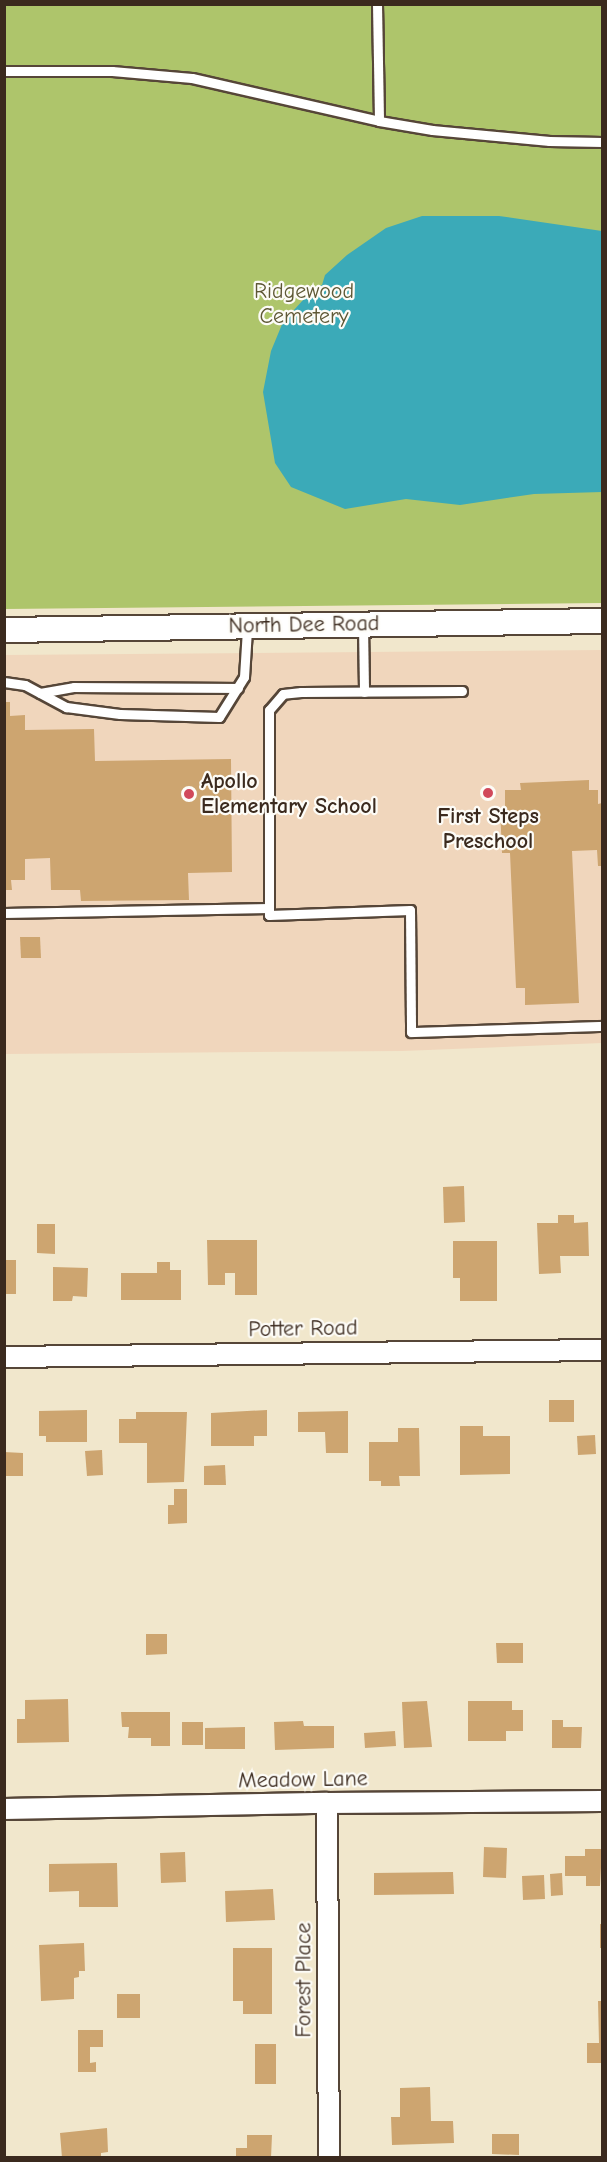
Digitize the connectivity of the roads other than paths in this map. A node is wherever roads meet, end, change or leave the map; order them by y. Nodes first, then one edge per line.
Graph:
1 (377, 4) edge
2 (4, 71) edge
3 (379, 121) junction
4 (603, 142) edge
5 (603, 621) edge
6 (363, 625) junction
7 (247, 626) junction
8 (4, 630) edge
9 (4, 682) edge
10 (238, 688) junction
11 (462, 691) dead end
12 (364, 692) junction
13 (40, 693) junction
14 (269, 908) junction
15 (4, 913) edge
16 (603, 1026) edge
17 (603, 1350) edge
18 (4, 1357) edge
19 (603, 1802) edge
20 (327, 1803) junction
21 (4, 1809) edge
22 (329, 2157) edge

1 - 3 lane
2 - 3 lane
3 - 4 lane
5 - 6 street, North Dee Road
6 - 7 street, North Dee Road
6 - 12 lane
7 - 8 street, North Dee Road
7 - 10 lane
9 - 13 lane
10 - 13 lane
10 - 13 lane
11 - 12 lane
12 - 14 lane
14 - 15 lane
14 - 16 lane
17 - 18 street, Potter Road
19 - 20 street, Meadow Lane
20 - 21 street, Meadow Lane
20 - 22 street, Forest Place

